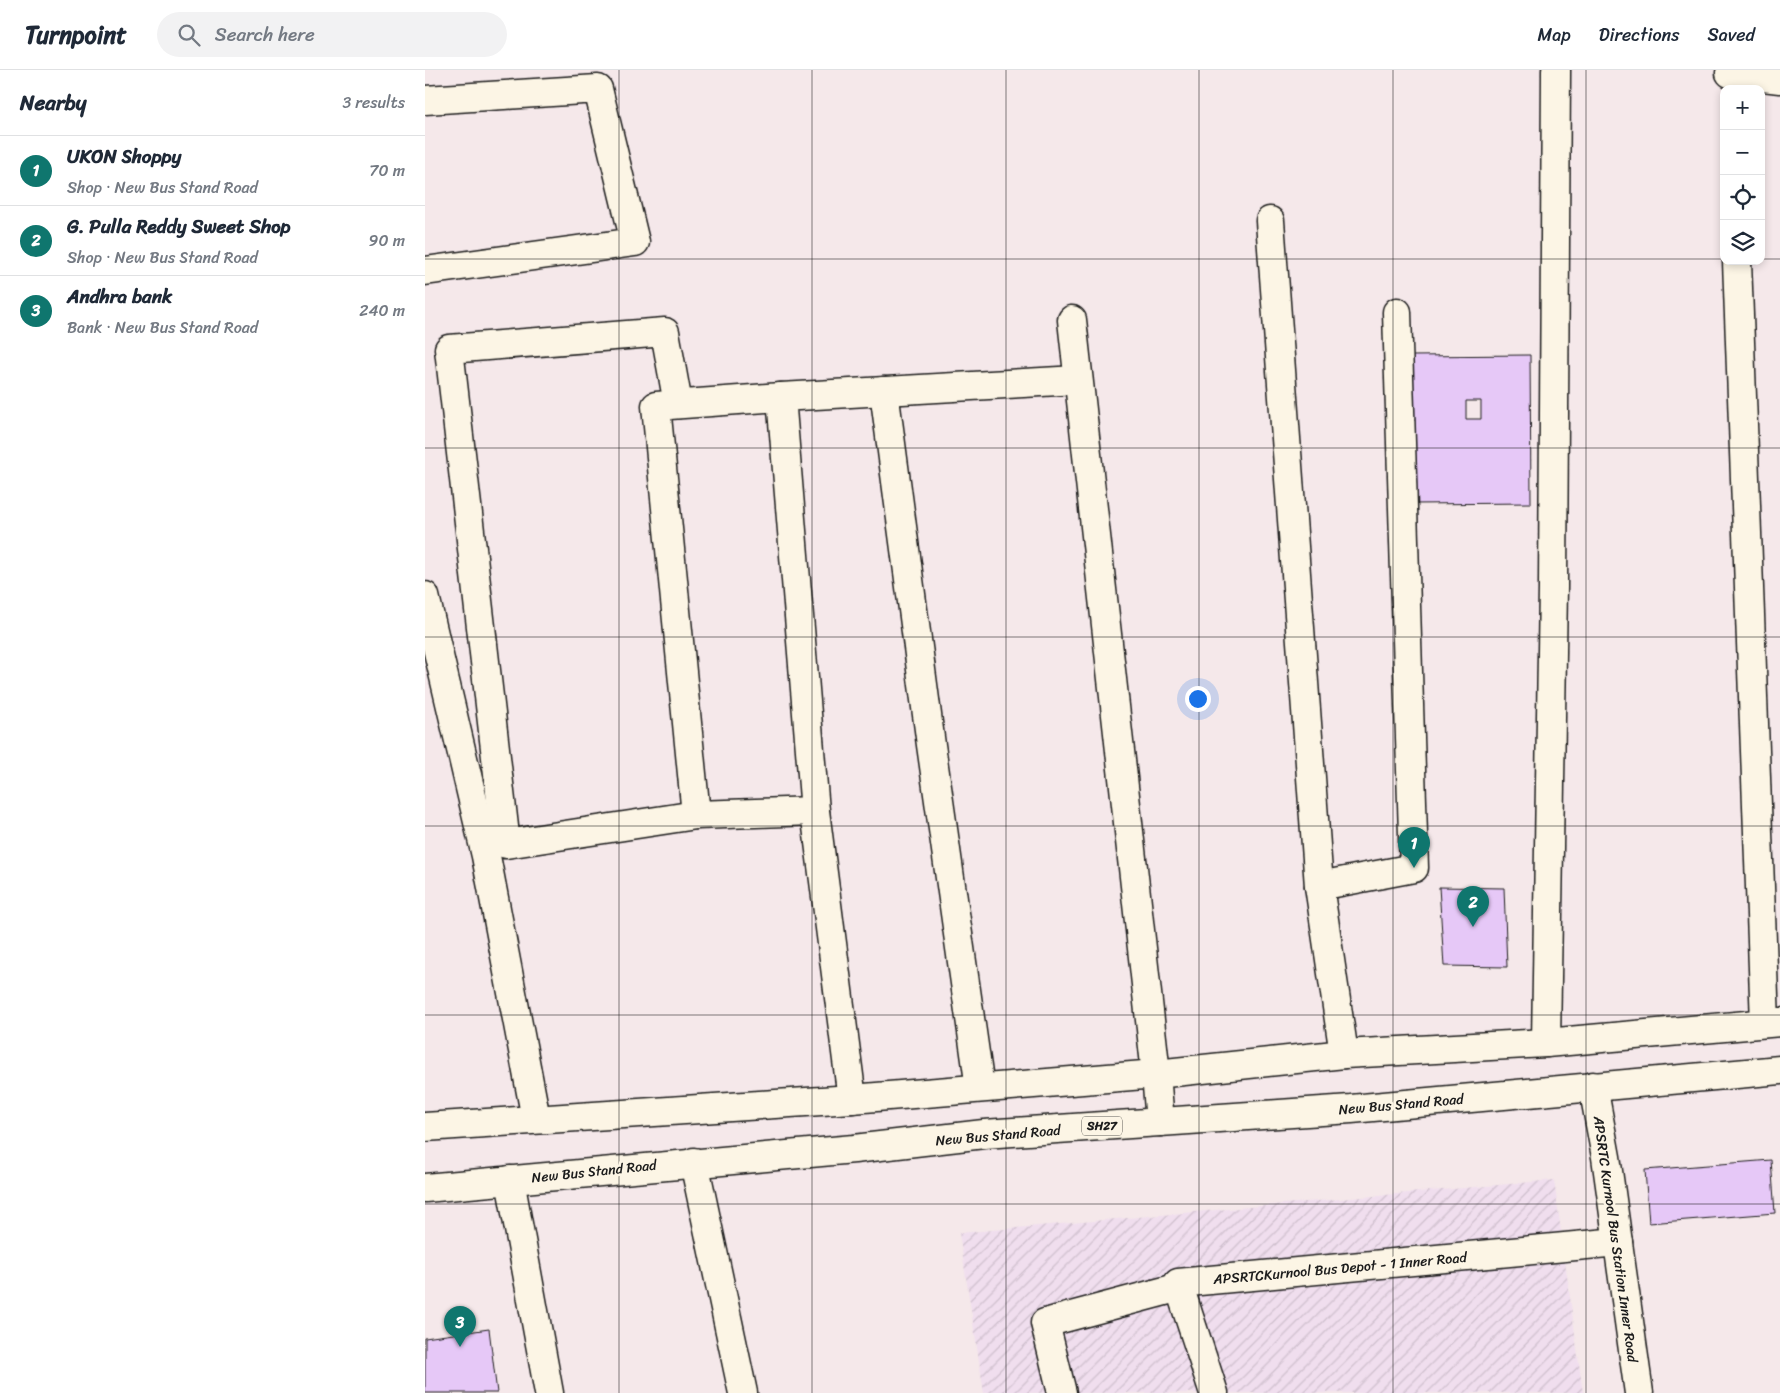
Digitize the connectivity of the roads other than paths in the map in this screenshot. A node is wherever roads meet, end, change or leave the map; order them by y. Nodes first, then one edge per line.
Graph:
1 (1556, 70) edge
2 (1730, 77) edge
3 (1780, 79) edge
4 (425, 100) edge
5 (1270, 221) dead end
6 (1737, 265) edge
7 (425, 271) edge
8 (1397, 312) dead end
9 (1072, 320) dead end
10 (1077, 380) junction
11 (884, 391) junction
12 (781, 397) junction
13 (678, 404) junction
14 (425, 596) edge
15 (815, 811) junction
16 (696, 815) junction
17 (1319, 886) junction
18 (1773, 1022) edge
19 (1546, 1043) junction
20 (1344, 1054) junction
21 (1780, 1070) edge
22 (1156, 1074) junction
23 (1593, 1086) junction
24 (980, 1088) junction
25 (852, 1099) junction
26 (536, 1119) junction
27 (1160, 1122) junction
28 (425, 1127) edge
29 (694, 1162) junction
30 (511, 1180) junction
31 (425, 1188) edge
32 (1618, 1242) junction
33 (1180, 1287) junction
34 (549, 1393) edge
35 (743, 1393) edge
36 (1062, 1393) edge
37 (1214, 1393) edge
38 (1639, 1393) edge

1 - 19 street
2 - 3 street
4 - 7 street
5 - 17 street
6 - 18 street
8 - 17 street
9 - 10 street
10 - 11 street
10 - 22 street
11 - 12 street
11 - 24 street
12 - 13 street
12 - 15 street
13 - 16 street
13 - 16 street
14 - 26 street
15 - 16 street
15 - 25 street
17 - 20 street
18 - 19 street
19 - 20 street
20 - 22 street
21 - 23 street, New Bus Stand Road / SH27
22 - 24 street
22 - 27 street
23 - 27 street, New Bus Stand Road / SH27
23 - 32 street, APSRTC Kurnool Bus Station Inner Road
24 - 25 street
25 - 26 street
26 - 28 street
27 - 29 street, New Bus Stand Road / SH27
29 - 30 street, New Bus Stand Road / SH27
29 - 35 street
30 - 31 street, New Bus Stand Road / SH27
30 - 34 street
32 - 33 street, APSRTCKurnool Bus Depot - 1 Inner Road
32 - 38 street, APSRTC Kurnool Bus Station Inner Road
33 - 36 street
33 - 37 street

